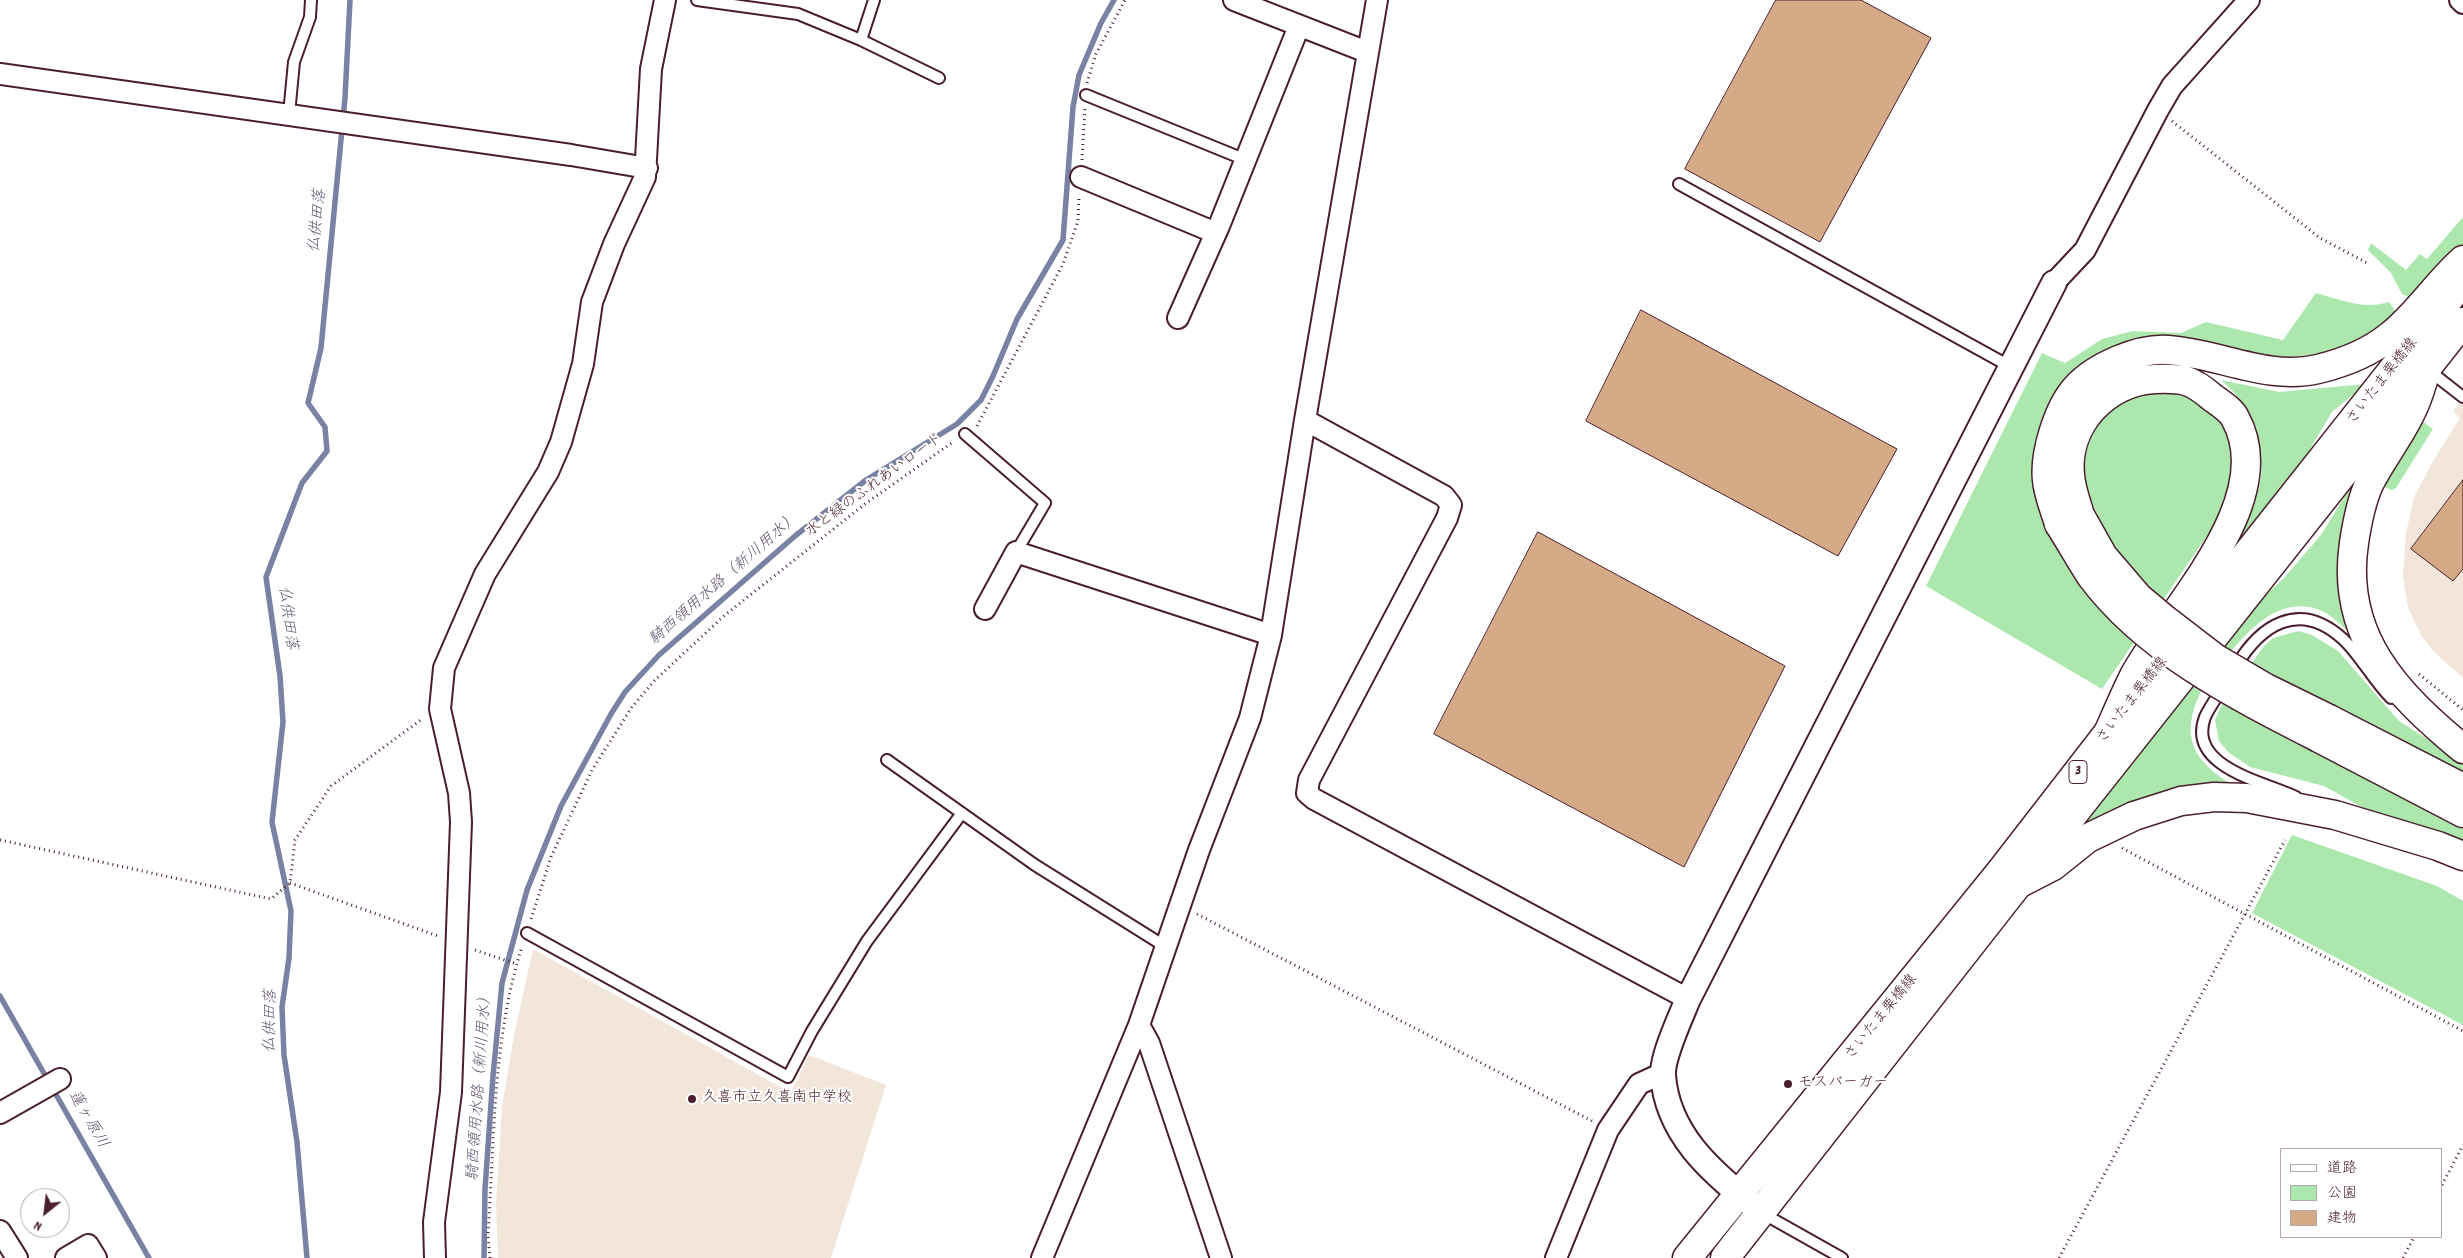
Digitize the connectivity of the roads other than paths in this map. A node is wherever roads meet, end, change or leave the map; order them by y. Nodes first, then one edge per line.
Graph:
1 (311, 0) edge
2 (665, 0) edge
3 (697, 0) edge
4 (874, 0) edge
5 (1234, 0) edge
6 (1377, 0) edge
7 (2249, 0) edge
8 (2460, 0) edge
9 (2463, 3) edge
10 (1299, 26) junction
11 (862, 40) junction
12 (1367, 52) junction
13 (0, 74) edge
14 (939, 78) dead end
15 (1086, 95) road end
16 (289, 114) junction
17 (1246, 160) junction
18 (646, 168) junction
19 (1080, 177) road end
20 (1679, 184) dead end
21 (1216, 233) junction
22 (2463, 260) edge
23 (2463, 281) edge
24 (2054, 283) joint
25 (1178, 318) dead end
26 (2463, 322) edge
27 (2011, 367) junction
28 (2427, 369) junction
29 (2463, 397) edge
30 (1305, 420) junction
31 (965, 434) road end
32 (2070, 520) junction
33 (1016, 552) junction
34 (985, 609) dead end
35 (1271, 635) junction
36 (2436, 727) junction
37 (2324, 729) junction
38 (2109, 731) junction
39 (2463, 749) edge
40 (887, 760) dead end
41 (2463, 788) edge
42 (962, 813) junction
43 (2463, 813) edge
44 (2335, 815) junction
45 (2463, 856) edge
46 (2018, 884) junction
47 (527, 933) road end
48 (1166, 947) junction
49 (1688, 999) junction
50 (1139, 1025) junction
51 (1663, 1073) junction
52 (60, 1079) dead end
53 (0, 1113) edge
54 (1738, 1193) junction
55 (1762, 1212) junction
56 (0, 1231) edge
57 (17, 1258) edge
58 (66, 1258) edge
59 (96, 1258) edge
60 (435, 1258) edge
61 (1042, 1258) edge
62 (1221, 1258) edge
63 (1556, 1258) edge
64 (1687, 1258) edge
65 (1725, 1258) edge
66 (1842, 1258) edge

1 - 16 lane
2 - 18 street
3 - 11 lane
4 - 11 lane
5 - 10 street
6 - 12 street
7 - 24 street
8 - 9 street
10 - 12 street
10 - 17 street
11 - 14 lane
12 - 30 street
13 - 16 street
15 - 17 lane
16 - 18 street
17 - 21 street
18 - 60 street
19 - 21 street
20 - 27 lane
21 - 25 street
22 - 32 main road
23 - 38 main road, さいたま栗橋線 / 3
24 - 27 street
26 - 28 main road, さいたま栗橋線 / 3
27 - 49 street
28 - 29 lane
28 - 36 main road
28 - 46 main road, さいたま栗橋線 / 3
30 - 35 street
30 - 49 street
31 - 33 lane
32 - 37 main road, bridge
32 - 38 main road
33 - 34 street
33 - 35 street
35 - 48 street
36 - 39 main road
36 - 44 lane
37 - 41 main road
37 - 43 main road
38 - 54 main road, さいたま栗橋線 / 3
40 - 42 lane
42 - 47 lane
42 - 48 lane
44 - 45 main road
44 - 46 main road
46 - 55 main road, さいたま栗橋線 / 3
48 - 50 street
49 - 51 street
50 - 61 street
50 - 62 street
51 - 54 street
51 - 63 street
52 - 53 street
54 - 55 street
54 - 64 main road, さいたま栗橋線 / 3
55 - 65 main road, さいたま栗橋線 / 3
55 - 66 lane
56 - 57 street
58 - 59 street

